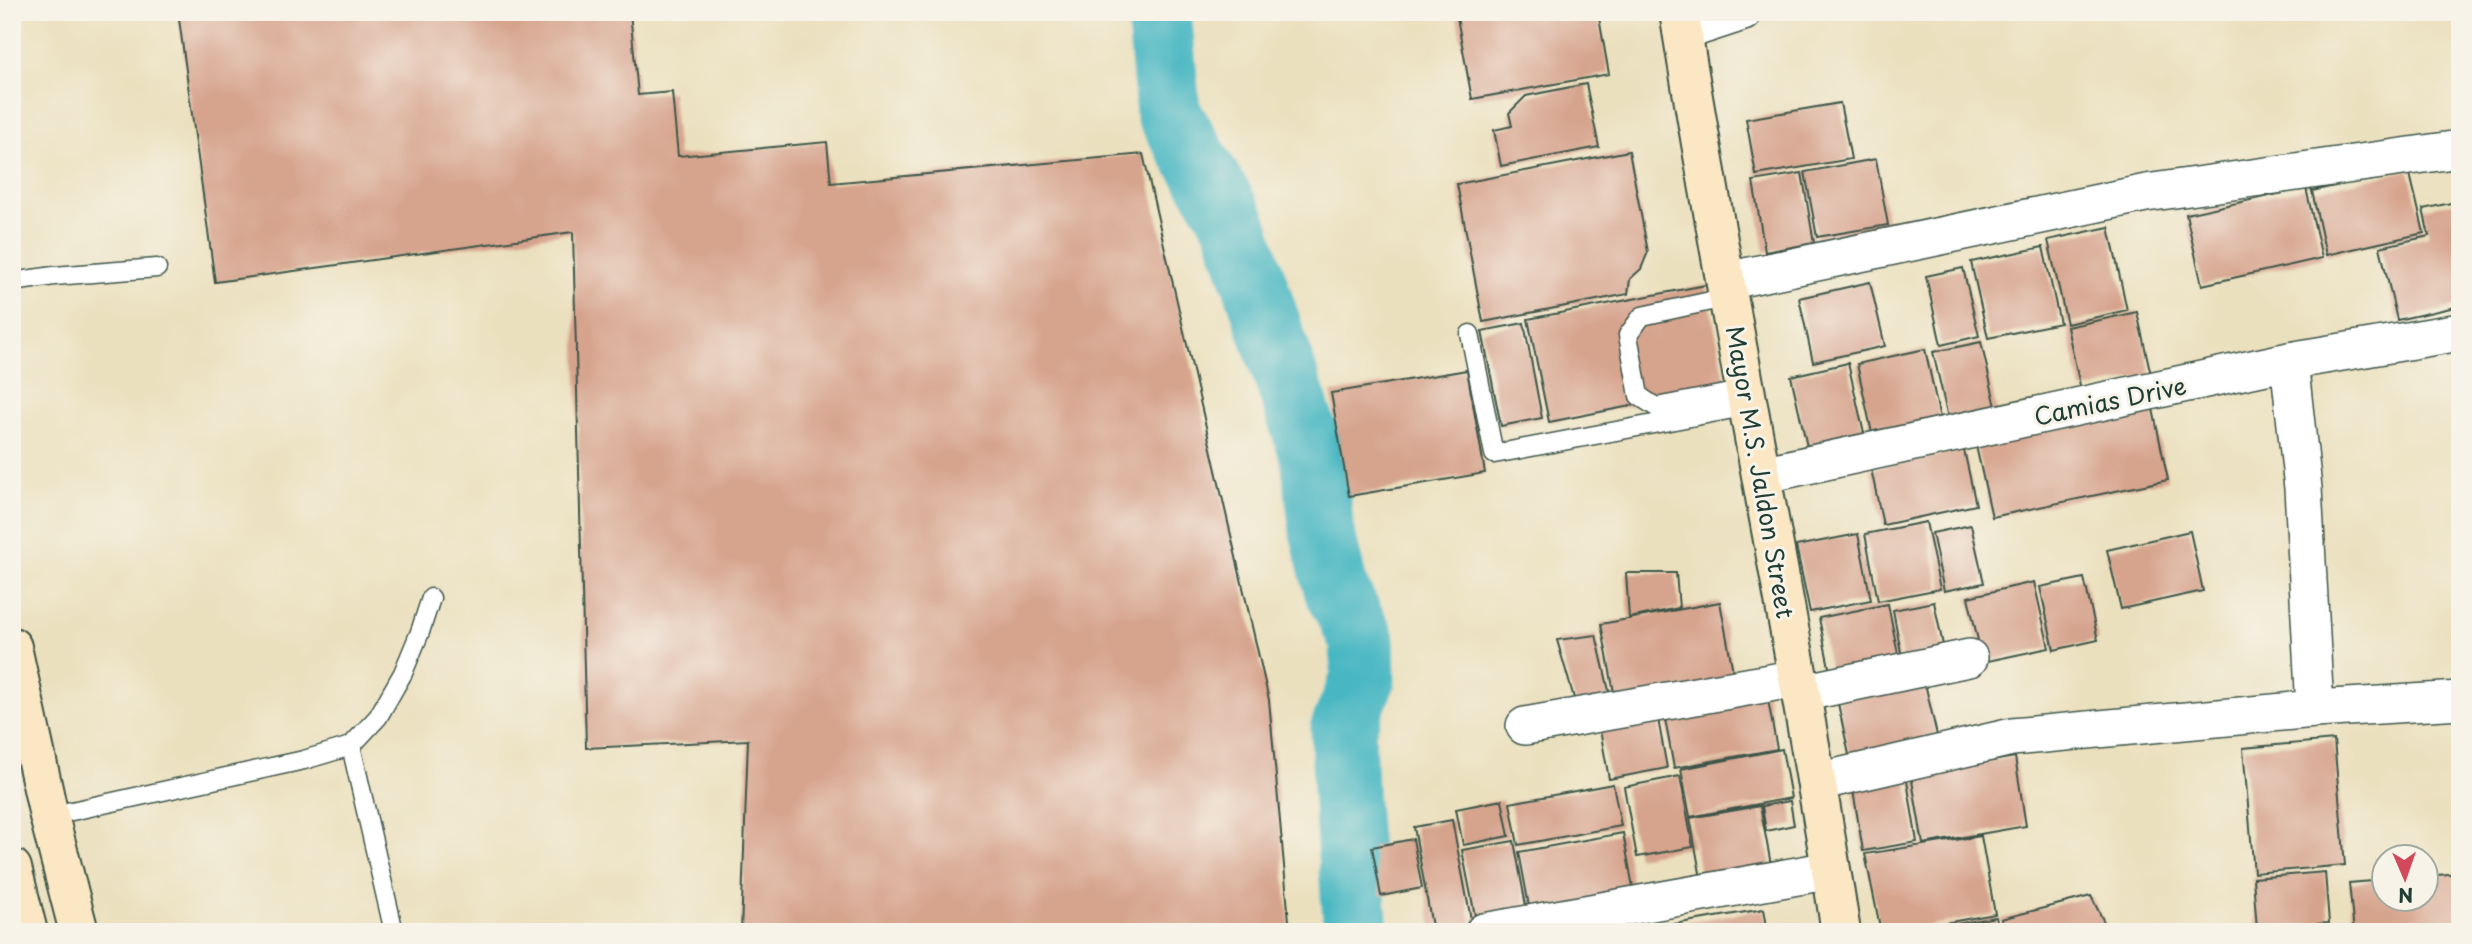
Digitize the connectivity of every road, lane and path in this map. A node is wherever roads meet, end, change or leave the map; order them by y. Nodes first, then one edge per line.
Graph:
1 (1743, 12) edge
2 (1680, 22) edge
3 (2460, 149) edge
4 (157, 268) dead end
5 (12, 282) edge
6 (1728, 289) junction
7 (2460, 332) edge
8 (1470, 334) dead end
9 (2289, 361) junction
10 (1747, 398) junction
11 (1761, 475) junction
12 (431, 598) dead end
13 (12, 647) edge
14 (1969, 658) dead end
15 (1800, 685) junction
16 (2460, 700) edge
17 (2315, 709) junction
18 (1525, 726) dead end
19 (351, 746) junction
20 (1817, 782) junction
21 (49, 816) junction
22 (12, 869) edge
23 (1831, 870) junction
24 (28, 932) edge
25 (79, 932) edge
26 (394, 932) edge
27 (1484, 932) edge
28 (1841, 932) edge

1 - 2 street
2 - 6 main road, Mayor M.S. Jaldon Street
3 - 6 street
4 - 5 lane
6 - 10 main road, Mayor M.S. Jaldon Street
6 - 10 lane
7 - 9 street, Camias Drive
8 - 10 lane
9 - 11 street, Camias Drive
9 - 17 street
10 - 11 main road, Mayor M.S. Jaldon Street
11 - 15 main road, Mayor M.S. Jaldon Street
12 - 19 lane
13 - 21 main road
14 - 15 street
15 - 18 street
15 - 20 main road, Mayor M.S. Jaldon Street
16 - 17 street
17 - 20 street
19 - 21 lane
19 - 26 lane
20 - 23 main road, Mayor M.S. Jaldon Street
21 - 25 main road
22 - 24 main road
23 - 27 street
23 - 28 main road, Mayor M.S. Jaldon Street

